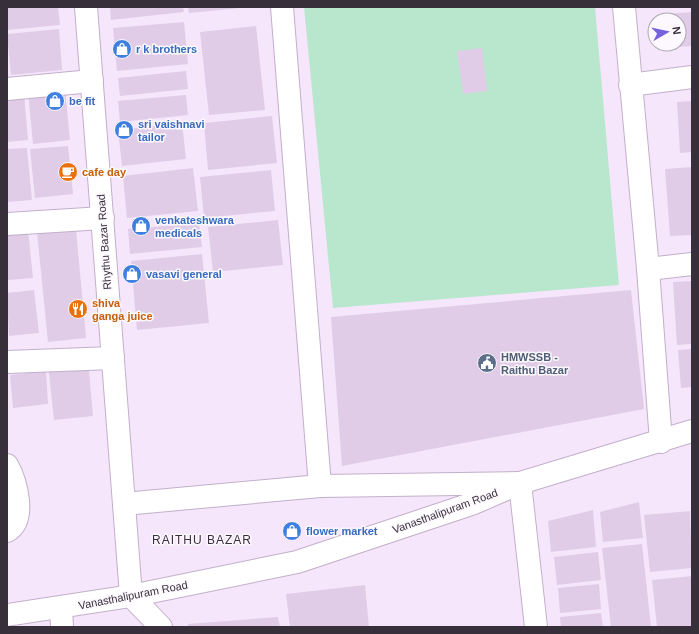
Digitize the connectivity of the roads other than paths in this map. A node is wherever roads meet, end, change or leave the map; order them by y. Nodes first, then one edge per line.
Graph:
1 (86, 7) edge
2 (282, 7) edge
3 (624, 7) edge
4 (692, 77) edge
5 (92, 81) junction
6 (630, 85) junction
7 (7, 89) edge
8 (102, 218) junction
9 (7, 224) edge
10 (692, 264) edge
11 (648, 269) junction
12 (113, 358) junction
13 (7, 362) edge
14 (692, 431) edge
15 (661, 442) junction
16 (7, 464) edge
17 (520, 483) junction
18 (320, 486) junction
19 (124, 504) junction
20 (7, 531) edge
21 (131, 596) junction
22 (7, 615) edge
23 (61, 618) edge
24 (161, 627) edge
25 (536, 627) edge

1 - 5 street, Rhythu Bazar Road
2 - 18 street
3 - 6 street
4 - 6 street
5 - 7 street
5 - 8 street, Rhythu Bazar Road
6 - 11 street
8 - 9 street
8 - 12 street, Rhythu Bazar Road
10 - 11 street
11 - 15 street
12 - 13 street
12 - 19 street, Rhythu Bazar Road
14 - 15 street, Vanasthalipuram Road
15 - 17 street, Vanasthalipuram Road
16 - 20 street
17 - 18 street
17 - 21 street, Vanasthalipuram Road
17 - 25 street
18 - 19 street
19 - 21 street, Rhythu Bazar Road
21 - 23 street, Vanasthalipuram Road
21 - 24 street
22 - 23 street, Vanasthalipuram Road

